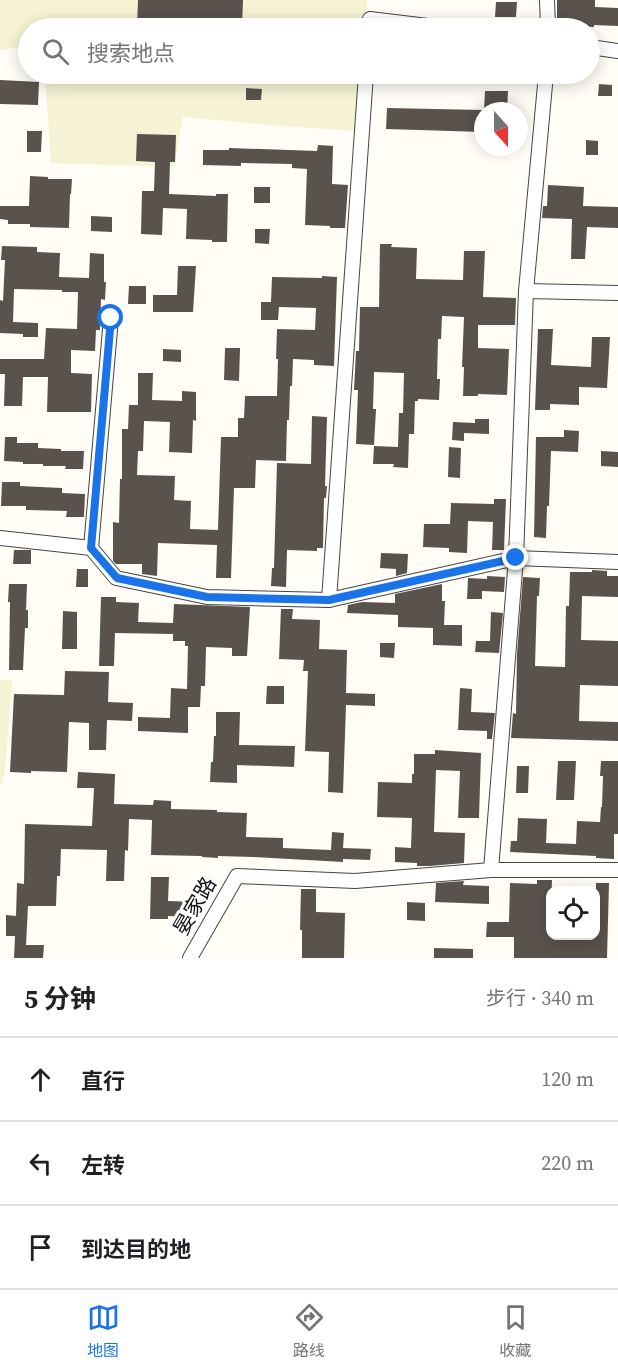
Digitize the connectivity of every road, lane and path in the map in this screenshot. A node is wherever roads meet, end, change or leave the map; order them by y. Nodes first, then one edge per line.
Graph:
1 (547, 0) edge
2 (548, 18) edge
3 (600, 48) edge
4 (618, 51) edge
5 (365, 84) edge
6 (545, 84) edge
7 (526, 291) junction
8 (618, 293) edge
9 (111, 318) dead end
10 (0, 538) edge
11 (91, 548) junction
12 (516, 558) junction
13 (618, 562) edge
14 (329, 600) junction
15 (491, 870) junction
16 (618, 870) edge
17 (190, 958) edge

1 - 2 street
3 - 4 street
5 - 14 street
6 - 7 street
7 - 8 street
7 - 12 street
9 - 11 street
10 - 11 street
11 - 14 street
12 - 13 street
12 - 14 street
12 - 15 street
15 - 16 street
15 - 17 street, 晏家路

